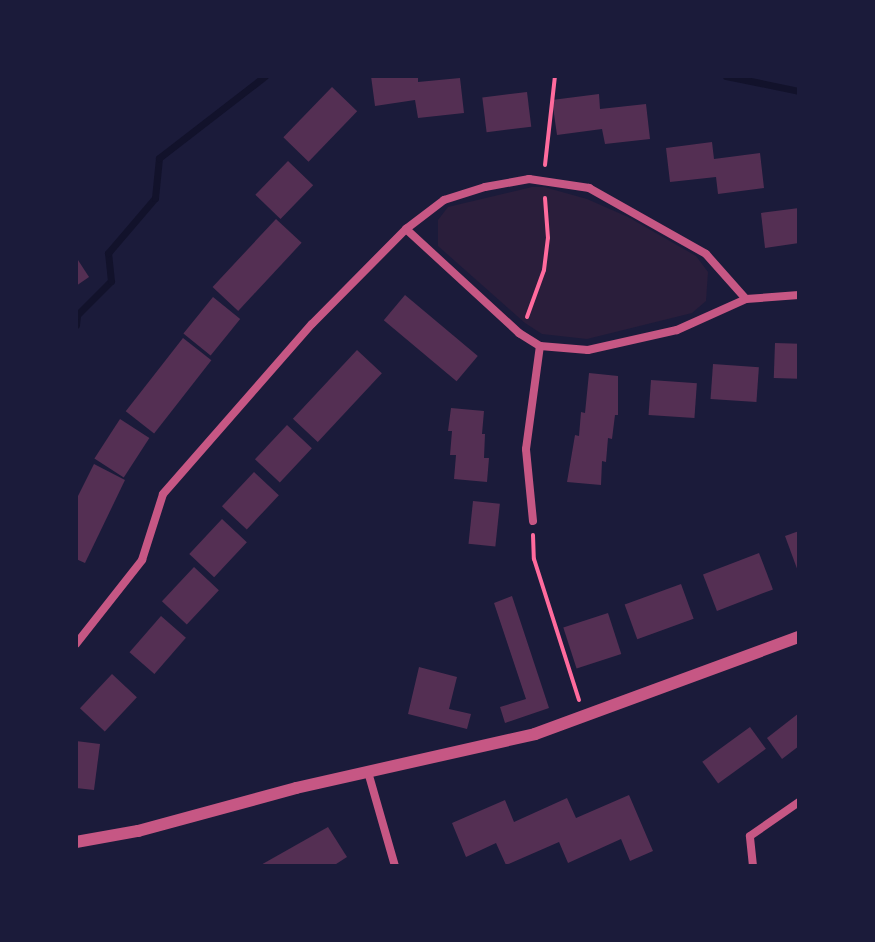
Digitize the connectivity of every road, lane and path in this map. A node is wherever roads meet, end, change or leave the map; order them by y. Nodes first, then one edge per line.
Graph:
1 (555, 76) edge
2 (543, 179) junction
3 (406, 229) junction
4 (799, 295) edge
5 (746, 299) junction
6 (519, 333) junction
7 (540, 346) junction
8 (533, 521) joint
9 (799, 637) edge
10 (76, 644) edge
11 (584, 717) junction
12 (368, 772) junction
13 (799, 802) edge
14 (76, 842) edge
15 (395, 866) edge
16 (753, 866) edge

1 - 2 path
2 - 3 street
2 - 5 street
2 - 6 path
3 - 6 street
3 - 10 street
4 - 5 street
5 - 7 street
6 - 7 street
7 - 8 street
8 - 11 path
9 - 11 street
11 - 12 street
12 - 14 street
12 - 15 street
13 - 16 street

